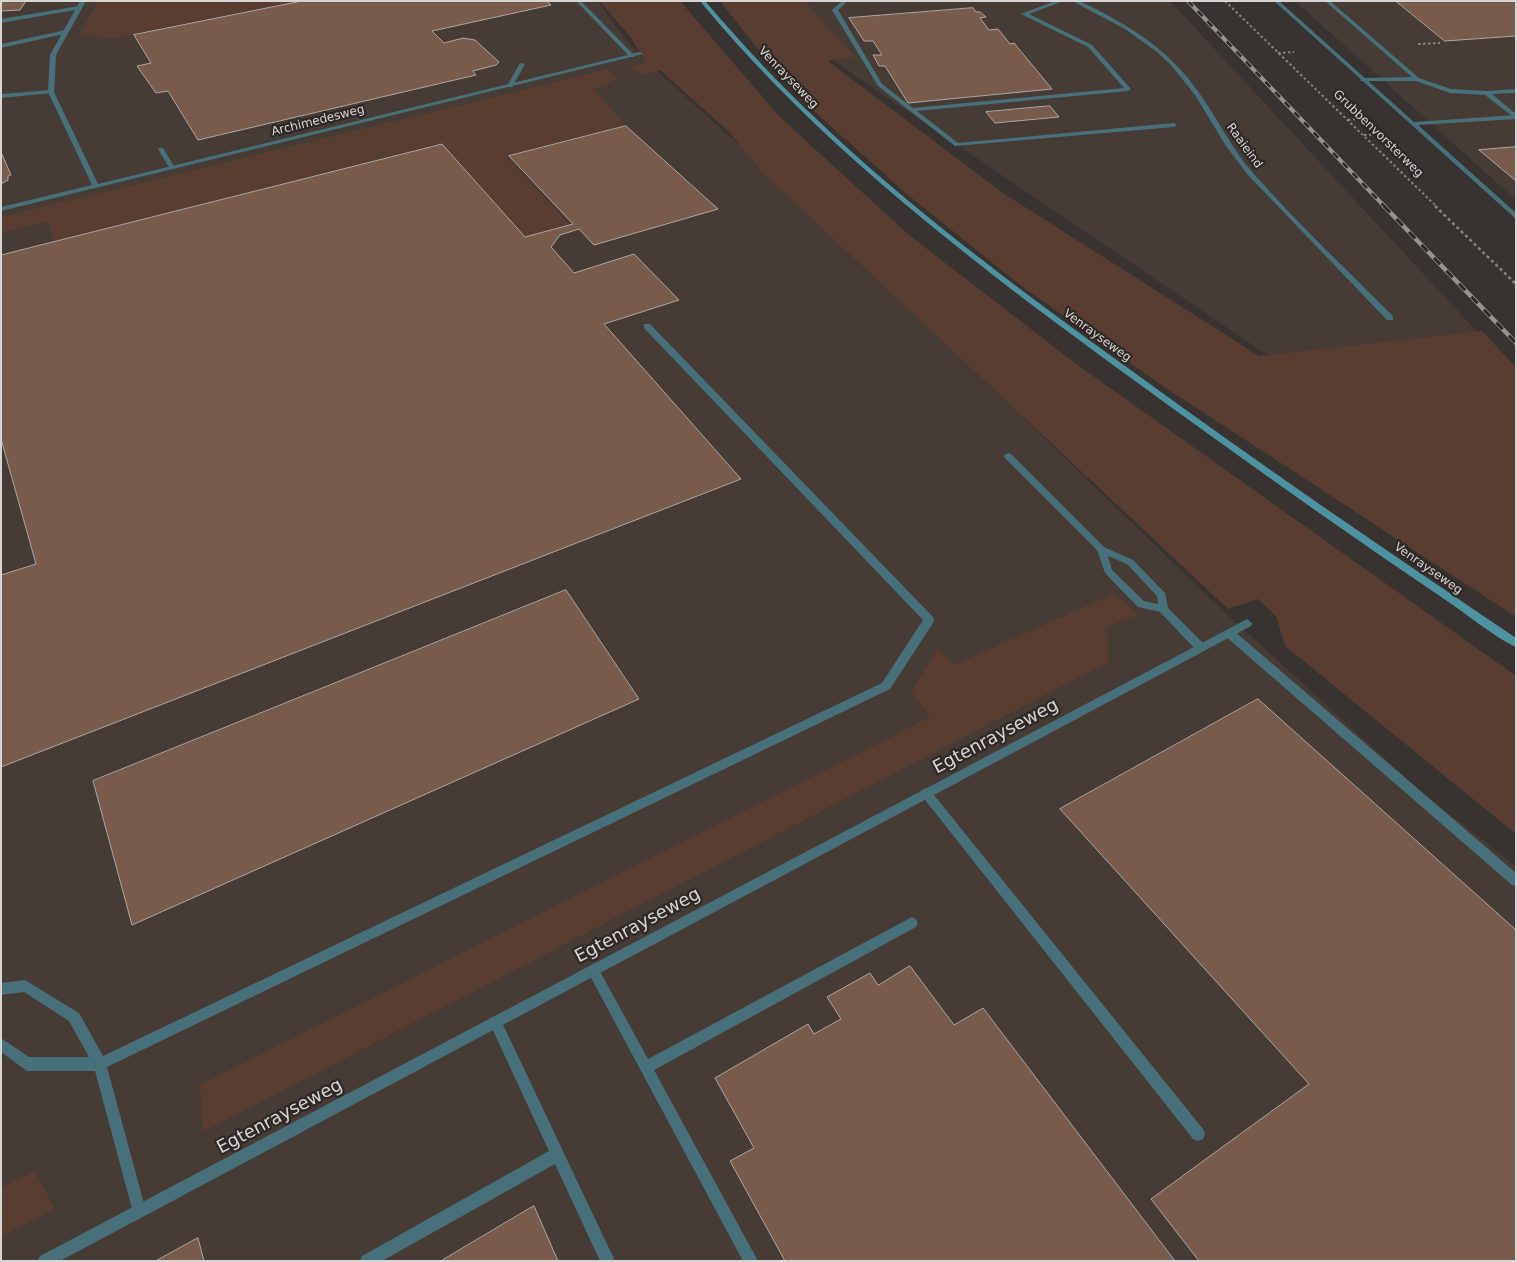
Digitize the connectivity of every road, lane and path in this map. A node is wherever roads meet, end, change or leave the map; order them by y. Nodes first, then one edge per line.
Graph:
1 (84, 1) edge
2 (578, 1) edge
3 (702, 1) edge
4 (846, 1) edge
5 (1061, 1) edge
6 (1074, 1) edge
7 (1225, 1) edge
8 (1276, 1) edge
9 (1327, 1) edge
10 (79, 8) junction
11 (1, 21) edge
12 (66, 32) junction
13 (1, 46) edge
14 (640, 54) dead end
15 (632, 56) junction
16 (522, 64) dead end
17 (1417, 79) junction
18 (1363, 80) junction
19 (510, 86) junction
20 (1516, 91) edge
21 (51, 92) junction
22 (1487, 93) junction
23 (1, 96) edge
24 (912, 110) junction
25 (1516, 117) edge
26 (1412, 124) junction
27 (1174, 125) dead end
28 (161, 149) dead end
29 (172, 168) junction
30 (96, 186) junction
31 (1, 210) edge
32 (1516, 217) edge
33 (1516, 284) edge
34 (1390, 318) dead end
35 (647, 326) dead end
36 (1008, 456) dead end
37 (1101, 549) junction
38 (1163, 609) junction
39 (1247, 623) dead end
40 (1229, 633) junction
41 (1516, 643) edge
42 (1200, 648) junction
43 (926, 793) junction
44 (1516, 881) edge
45 (912, 923) dead end
46 (593, 970) junction
47 (1, 989) edge
48 (495, 1022) junction
49 (1, 1044) edge
50 (100, 1064) junction
51 (645, 1068) junction
52 (1198, 1134) dead end
53 (558, 1154) junction
54 (139, 1211) junction
55 (46, 1260) edge
56 (367, 1261) edge
57 (608, 1261) edge
58 (750, 1261) edge

1 - 10 street
2 - 15 street
3 - 41 main road, Venrayseweg
4 - 24 street
5 - 24 street
6 - 34 street, Raaieind
7 - 33 path, Grubbenvorsterweg
8 - 18 street, Grubbenvorsterweg
9 - 17 street
10 - 11 street
10 - 12 street
12 - 13 street
12 - 21 street
14 - 15 street, Archimedesweg
15 - 19 street, Archimedesweg
16 - 19 street
17 - 18 street
17 - 22 street
18 - 26 street, Grubbenvorsterweg
19 - 29 street, Archimedesweg
20 - 22 street
21 - 23 street
21 - 30 street
22 - 25 street
24 - 27 street
25 - 26 street
26 - 32 street, Grubbenvorsterweg
28 - 29 street
29 - 30 street, Archimedesweg
30 - 31 street, Archimedesweg
35 - 50 street
36 - 37 street
37 - 38 street
37 - 38 street
38 - 42 street
39 - 40 street, Egtenrayseweg
40 - 42 street, Egtenrayseweg
40 - 44 street
42 - 43 street, Egtenrayseweg
43 - 46 street, Egtenrayseweg
43 - 52 street
45 - 51 street
46 - 48 street, Egtenrayseweg
46 - 51 street
47 - 50 street
48 - 53 street
48 - 54 street, Egtenrayseweg
49 - 50 street
50 - 54 street
51 - 58 street
53 - 56 street
53 - 57 street
54 - 55 street, Egtenrayseweg

